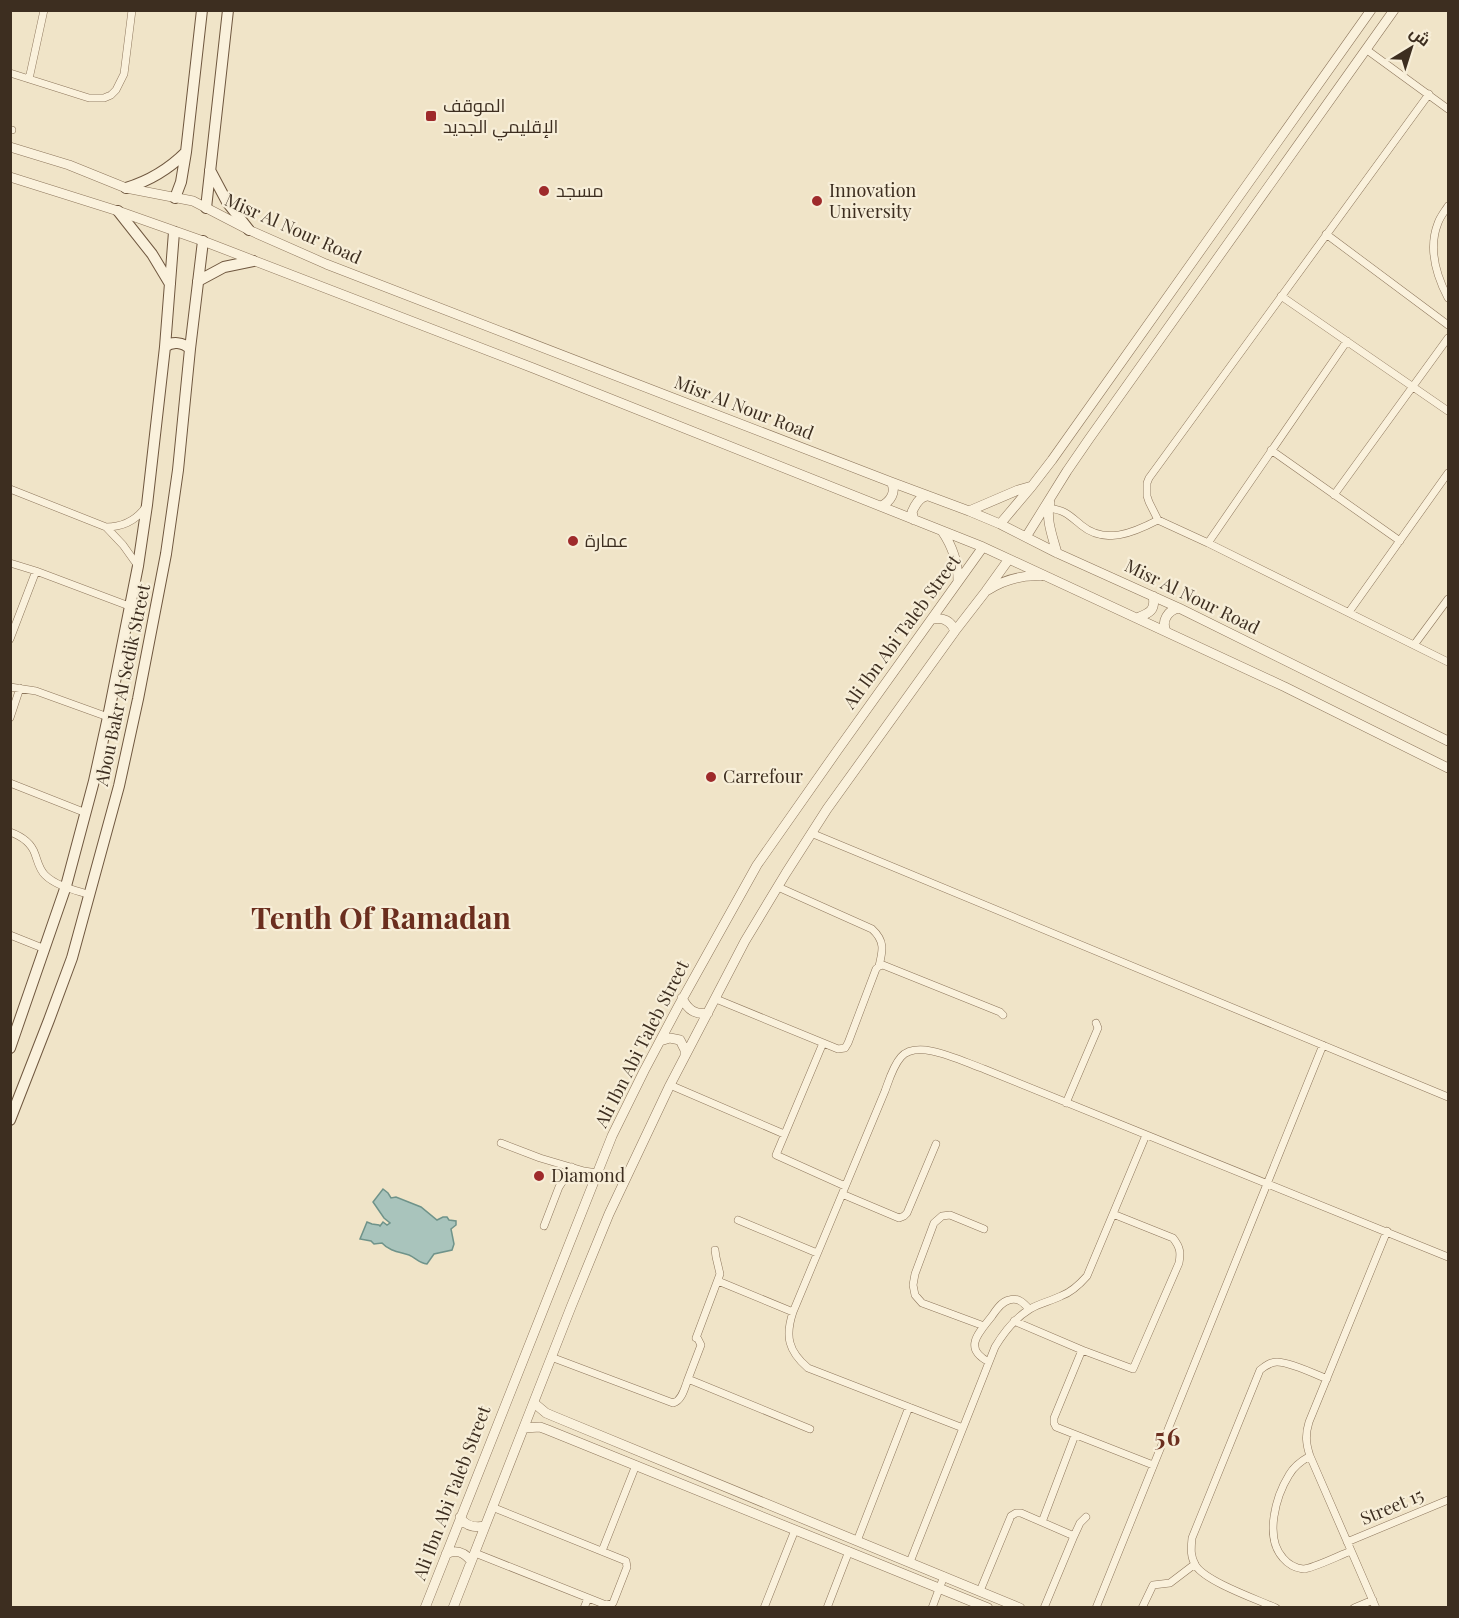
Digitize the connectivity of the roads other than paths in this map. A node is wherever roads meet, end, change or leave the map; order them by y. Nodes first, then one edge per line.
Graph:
1 (44, 10) edge
2 (132, 10) edge
3 (202, 10) edge
4 (228, 10) edge
5 (1371, 10) edge
6 (1394, 10) edge
7 (1367, 50) junction
8 (10, 73) edge
9 (29, 79) junction
10 (1429, 94) junction
11 (1449, 109) edge
12 (10, 147) edge
13 (186, 152) junction
14 (210, 170) junction
15 (10, 177) edge
16 (126, 188) junction
17 (175, 198) junction
18 (1449, 206) edge
19 (206, 208) junction
20 (118, 211) junction
21 (249, 230) junction
22 (174, 232) junction
23 (1326, 234) junction
24 (203, 241) junction
25 (253, 261) junction
26 (198, 281) junction
27 (170, 284) junction
28 (1281, 296) junction
29 (1449, 298) edge
30 (1449, 325) edge
31 (1449, 338) edge
32 (1347, 341) junction
33 (165, 347) junction
34 (190, 348) junction
35 (1413, 387) junction
36 (1449, 411) edge
37 (1271, 450) junction
38 (1052, 460) junction
39 (1067, 471) junction
40 (1449, 473) edge
41 (891, 483) junction
42 (1032, 486) junction
43 (10, 489) edge
44 (927, 495) junction
45 (1334, 495) junction
46 (1051, 497) junction
47 (147, 506) junction
48 (881, 506) junction
49 (1048, 508) junction
50 (969, 511) junction
51 (914, 520) junction
52 (1158, 520) junction
53 (1000, 524) junction
54 (106, 527) junction
55 (942, 531) junction
56 (1026, 537) junction
57 (1400, 541) junction
58 (1208, 543) junction
59 (983, 547) junction
60 (1057, 553) junction
61 (1009, 559) junction
62 (10, 563) edge
63 (138, 566) junction
64 (36, 571) junction
65 (1047, 577) junction
66 (958, 582) junction
67 (986, 591) junction
68 (1153, 596) junction
69 (1449, 599) edge
70 (129, 606) junction
71 (1179, 608) junction
72 (1349, 612) junction
73 (1137, 618) junction
74 (933, 619) junction
75 (955, 631) junction
76 (1166, 632) junction
77 (10, 639) edge
78 (1414, 645) junction
79 (1449, 662) edge
80 (10, 687) edge
81 (20, 688) junction
82 (108, 717) junction
83 (10, 718) edge
84 (1449, 741) edge
85 (1449, 768) edge
86 (10, 783) edge
87 (86, 813) junction
88 (10, 831) edge
89 (812, 833) junction
90 (66, 886) junction
91 (778, 887) junction
92 (90, 895) junction
93 (10, 935) edge
94 (45, 949) junction
95 (879, 966) junction
96 (682, 998) junction
97 (716, 999) junction
98 (708, 1013) junction
99 (1003, 1016) dead end
100 (15, 1019) edge
101 (1096, 1023) dead end
102 (660, 1041) junction
103 (823, 1043) junction
104 (1323, 1045) junction
105 (10, 1048) edge
106 (685, 1056) junction
107 (670, 1085) junction
108 (1449, 1097) edge
109 (1066, 1102) junction
110 (10, 1120) edge
111 (784, 1134) junction
112 (1146, 1135) junction
113 (501, 1143) dead end
114 (936, 1144) dead end
115 (572, 1167) junction
116 (597, 1173) junction
117 (1267, 1183) junction
118 (845, 1186) junction
119 (842, 1194) junction
120 (1113, 1214) junction
121 (738, 1220) dead end
122 (544, 1226) dead end
123 (984, 1228) dead end
124 (1387, 1231) junction
125 (715, 1250) dead end
126 (817, 1253) junction
127 (1449, 1257) edge
128 (718, 1281) junction
129 (1029, 1309) junction
130 (793, 1312) junction
131 (1014, 1321) junction
132 (984, 1326) junction
133 (1082, 1350) junction
134 (552, 1357) junction
135 (988, 1362) junction
136 (688, 1379) junction
137 (1328, 1379) junction
138 (534, 1403) junction
139 (909, 1407) junction
140 (524, 1428) junction
141 (963, 1428) junction
142 (810, 1429) dead end
143 (1075, 1435) junction
144 (1310, 1456) junction
145 (636, 1465) junction
146 (1153, 1465) junction
147 (1449, 1500) edge
148 (492, 1508) junction
149 (460, 1517) junction
150 (1086, 1517) dead end
151 (1042, 1522) junction
152 (485, 1526) junction
153 (795, 1530) junction
154 (845, 1536) junction
155 (1074, 1536) junction
156 (858, 1541) junction
157 (1347, 1542) junction
158 (602, 1551) junction
159 (848, 1551) junction
160 (1351, 1551) junction
161 (446, 1554) junction
162 (473, 1557) junction
163 (910, 1562) junction
164 (1195, 1564) junction
165 (944, 1576) junction
166 (939, 1588) junction
167 (981, 1591) junction
168 (588, 1598) junction
169 (1375, 1604) edge
170 (425, 1608) edge
171 (453, 1608) edge
172 (584, 1608) edge
173 (764, 1608) edge
174 (827, 1608) edge
175 (932, 1608) edge
176 (988, 1608) edge
177 (1020, 1608) edge
178 (1044, 1608) edge
179 (1096, 1608) edge
180 (1142, 1608) edge
181 (1276, 1608) edge
182 (1354, 1608) edge

1 - 9 street
2 - 9 street
3 - 13 main road
4 - 14 main road
5 - 38 street
6 - 7 street
7 - 10 street
7 - 39 street
8 - 9 street
10 - 11 street
10 - 23 street
12 - 16 street, Misr Al Nour Road
13 - 16 main road
13 - 17 main road
14 - 19 main road
14 - 21 main road
15 - 20 street
16 - 17 street, Misr Al Nour Road
17 - 19 street, Misr Al Nour Road
18 - 29 street
19 - 21 street, Misr Al Nour Road
20 - 22 street
20 - 27 main road
21 - 41 street, Misr Al Nour Road
22 - 24 street
22 - 27 main road, Abou Bakr Al Sedik Street
23 - 28 street
23 - 30 street
24 - 25 street
24 - 26 main road, Abou Bakr Al Sedik Street
25 - 26 main road
25 - 48 street
26 - 34 main road, Abou Bakr Al Sedik Street
27 - 33 main road, Abou Bakr Al Sedik Street
28 - 32 street
28 - 52 street
31 - 35 street
32 - 35 street
32 - 37 street
33 - 34 main road
33 - 47 main road, Abou Bakr Al Sedik Street
34 - 92 main road, Abou Bakr Al Sedik Street
35 - 36 street
35 - 45 street
37 - 45 street
37 - 58 street
38 - 39 street
38 - 42 street
39 - 46 street
40 - 57 street
41 - 44 street, Misr Al Nour Road
41 - 48 street
42 - 50 street
42 - 53 street
43 - 54 street
44 - 50 street, Misr Al Nour Road
44 - 51 street
45 - 57 street
46 - 49 street
46 - 56 street
47 - 54 street
47 - 63 main road, Abou Bakr Al Sedik Street
48 - 51 street
49 - 52 street
49 - 60 street
50 - 53 street, Misr Al Nour Road
51 - 55 street
52 - 58 street
53 - 56 street, Misr Al Nour Road
54 - 63 street
55 - 59 street
55 - 66 street
56 - 60 street, Misr Al Nour Road
57 - 72 street
58 - 72 street
59 - 61 street
59 - 66 street, Ali Ibn Abi Taleb Street
60 - 68 street, Misr Al Nour Road
61 - 65 street
61 - 67 street
62 - 64 street
63 - 70 main road, Abou Bakr Al Sedik Street
64 - 70 street
64 - 77 street
65 - 67 street
65 - 73 street
66 - 74 street, Ali Ibn Abi Taleb Street
67 - 75 street
68 - 71 street, Misr Al Nour Road
68 - 73 street
69 - 78 street
70 - 82 main road, Abou Bakr Al Sedik Street
71 - 76 street
71 - 84 street, Misr Al Nour Road
72 - 78 street
73 - 76 street
74 - 75 street
74 - 96 street, Ali Ibn Abi Taleb Street
75 - 89 street
76 - 85 street
78 - 79 street
80 - 81 street
81 - 82 street
81 - 83 street
82 - 87 main road, Abou Bakr Al Sedik Street
86 - 87 street
87 - 90 main road, Abou Bakr Al Sedik Street
88 - 90 street
89 - 91 street
89 - 104 street
90 - 92 street
90 - 94 main road, Abou Bakr Al Sedik Street
91 - 95 street
91 - 97 street
92 - 110 main road, Abou Bakr Al Sedik Street
93 - 94 street
94 - 100 main road, Abou Bakr Al Sedik Street
95 - 99 street
95 - 103 street
96 - 98 street
96 - 102 street, Ali Ibn Abi Taleb Street
97 - 98 street
97 - 103 street
98 - 106 street
100 - 105 main road, Abou Bakr Al Sedik Street
101 - 109 street
102 - 106 street
102 - 116 street, Ali Ibn Abi Taleb Street
103 - 111 street
104 - 108 street
104 - 117 street
106 - 107 street
107 - 111 street
107 - 134 street
109 - 112 street
109 - 118 street
111 - 118 street
112 - 117 street
112 - 120 street
113 - 115 street
114 - 119 street
115 - 116 street
115 - 122 street
116 - 149 street, Ali Ibn Abi Taleb Street
117 - 124 street
117 - 146 street
118 - 119 street
119 - 126 street
120 - 129 street
120 - 133 street
121 - 126 street
123 - 132 street
124 - 127 street
124 - 137 street
125 - 128 street
126 - 130 street
128 - 130 street
128 - 136 street
129 - 131 street
129 - 132 street
130 - 139 street
131 - 133 street
131 - 135 street
132 - 135 street
133 - 143 street
134 - 136 street
134 - 138 street
135 - 141 street
136 - 142 street
137 - 144 street
137 - 164 street
138 - 140 street
138 - 154 street
139 - 141 street
139 - 156 street
140 - 145 street
140 - 148 street
141 - 163 street
143 - 146 street
143 - 151 street
144 - 157 street
144 - 160 street
145 - 153 street
145 - 158 street
146 - 179 street
147 - 157 street, Street 15
148 - 152 street
148 - 158 street
149 - 152 street
149 - 161 street, Ali Ibn Abi Taleb Street
150 - 155 street
151 - 155 street
151 - 167 street
152 - 162 street
153 - 159 street
153 - 173 street
154 - 156 street
154 - 159 street
155 - 178 street
156 - 159 street
156 - 163 street
157 - 160 street
158 - 168 street
159 - 166 street
159 - 174 street
160 - 169 street
161 - 162 street
161 - 170 street, Ali Ibn Abi Taleb Street
162 - 168 street
162 - 171 street
163 - 165 street
164 - 180 street
164 - 181 street
165 - 166 street
165 - 167 street
166 - 175 street
166 - 176 street
167 - 177 street
168 - 172 street
169 - 182 street

